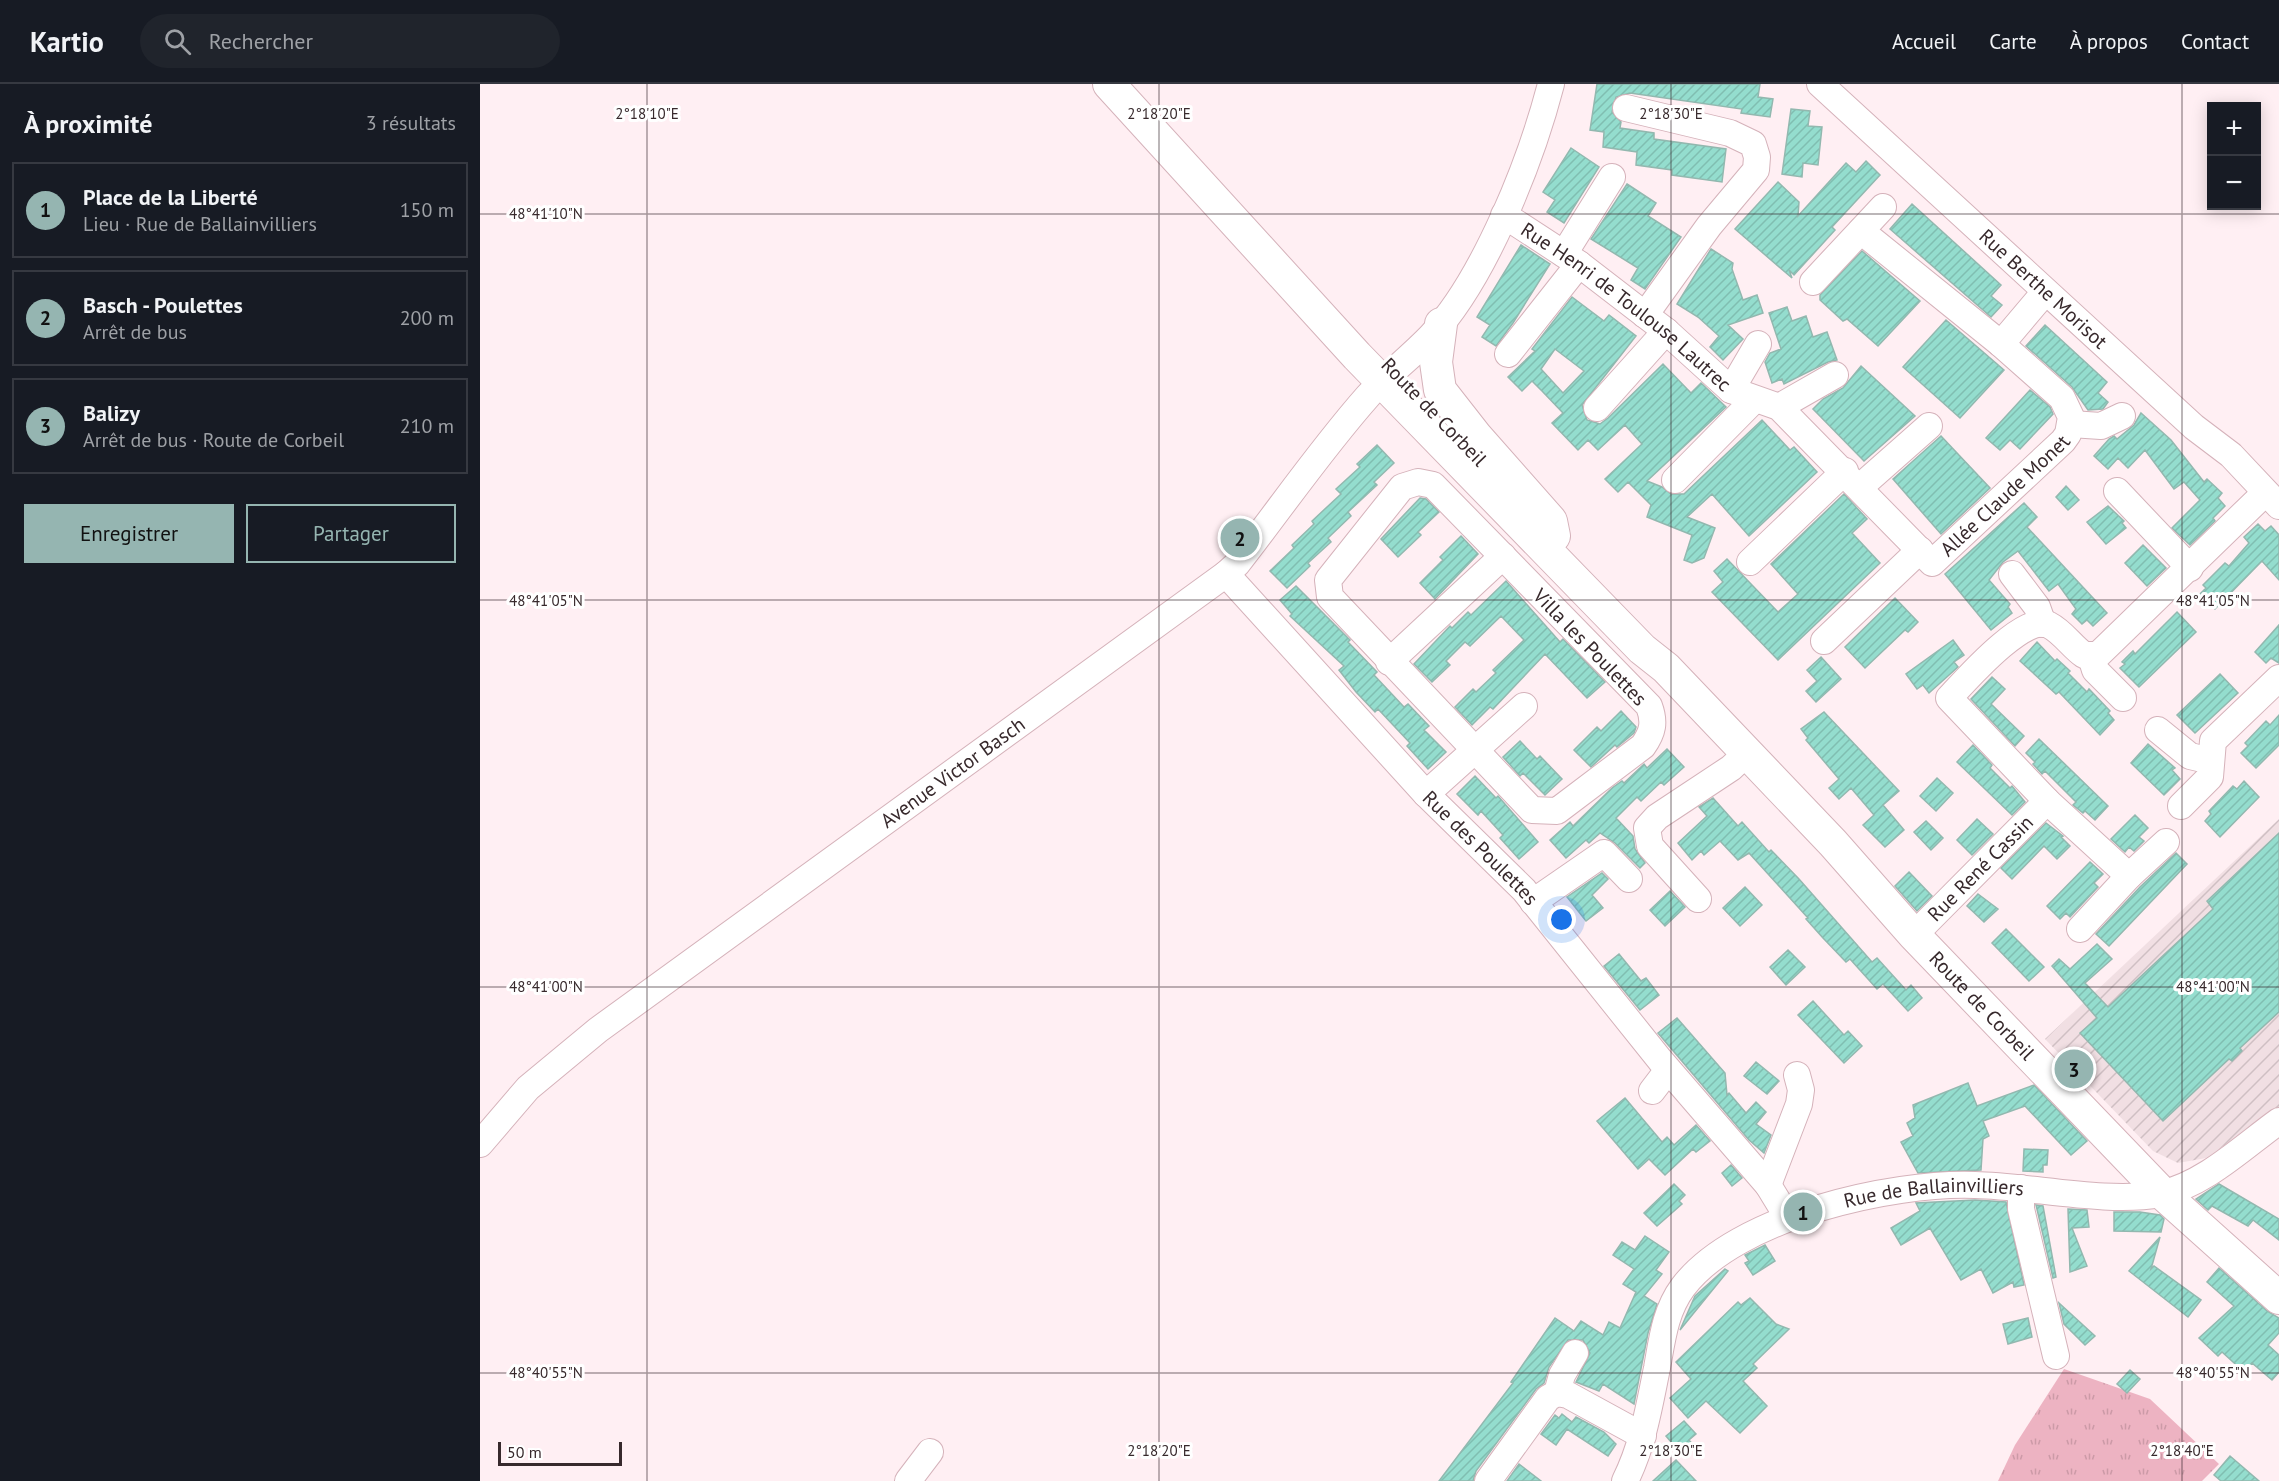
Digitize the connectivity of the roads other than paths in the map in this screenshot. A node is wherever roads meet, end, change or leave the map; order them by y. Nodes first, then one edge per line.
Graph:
1 (1109, 84) edge
2 (1551, 84) edge
3 (1820, 84) edge
4 (1626, 108) dead end
5 (1612, 177) dead end
6 (1883, 207) dead end
7 (1504, 215) junction
8 (1861, 231) junction
9 (1571, 259) junction
10 (1814, 282) dead end
11 (2045, 292) junction
12 (1645, 315) junction
13 (1441, 324) junction
14 (1666, 331) junction
15 (1758, 344) dead end
16 (2001, 344) junction
17 (1508, 354) dead end
18 (1835, 375) dead end
19 (1389, 376) junction
20 (1731, 390) junction
21 (1755, 400) junction
22 (1779, 407) junction
23 (1597, 408) dead end
24 (2122, 416) dead end
25 (2071, 424) junction
26 (1929, 426) dead end
27 (1852, 479) junction
28 (1675, 480) dead end
29 (2117, 491) dead end
30 (2272, 500) edge
31 (1554, 536) junction
32 (1503, 556) junction
33 (1926, 556) junction
34 (1750, 562) dead end
35 (2190, 568) junction
36 (1226, 574) junction
37 (2012, 574) dead end
38 (2043, 624) junction
39 (1824, 641) dead end
40 (2091, 657) junction
41 (1389, 662) junction
42 (1666, 668) junction
43 (2279, 678) edge
44 (2123, 698) dead end
45 (1524, 705) dead end
46 (2158, 730) dead end
47 (1474, 751) junction
48 (1747, 753) junction
49 (2211, 761) junction
50 (1426, 794) junction
51 (2047, 801) junction
52 (2181, 806) dead end
53 (2166, 842) dead end
54 (2128, 876) junction
55 (1629, 879) dead end
56 (1698, 898) dead end
57 (1533, 902) junction
58 (2080, 929) dead end
59 (1914, 935) junction
60 (1668, 1070) junction
61 (1797, 1075) dead end
62 (1652, 1091) dead end
63 (2279, 1121) edge
64 (480, 1144) edge
65 (1768, 1185) junction
66 (2021, 1188) junction
67 (2162, 1193) junction
68 (1785, 1219) junction
69 (2279, 1298) edge
70 (1575, 1353) dead end
71 (2056, 1356) dead end
72 (1557, 1393) junction
73 (1643, 1437) junction
74 (930, 1452) dead end
75 (908, 1481) edge
76 (1488, 1481) edge
77 (1625, 1481) edge

1 - 19 main road, Route de Corbeil
2 - 7 street, Avenue Victor Basch
3 - 11 street, Rue Berthe Morisot
4 - 12 street
5 - 9 street
6 - 8 street
7 - 9 street, Rue Henri de Toulouse Lautrec
7 - 13 street, Avenue Victor Basch
8 - 10 street
8 - 16 street, Allée Claude Monet
9 - 12 street, Rue Henri de Toulouse Lautrec
9 - 17 street
11 - 16 street
11 - 30 street, Rue Berthe Morisot
12 - 14 street, Rue Henri de Toulouse Lautrec
13 - 19 street, Avenue Victor Basch
13 - 31 main road
14 - 20 street, Rue Henri de Toulouse Lautrec
14 - 23 street
15 - 20 street
16 - 25 street, Allée Claude Monet
18 - 22 street
19 - 31 main road, Route de Corbeil
19 - 36 street, Avenue Victor Basch
19 - 42 main road, Route de Corbeil
20 - 21 street, Rue Henri de Toulouse Lautrec
21 - 22 street, Rue Henri de Toulouse Lautrec
21 - 28 street
22 - 27 street, Rue Henri de Toulouse Lautrec
24 - 25 street, Allée Claude Monet
25 - 33 street, Allée Claude Monet
26 - 27 street
27 - 33 street, Rue Henri de Toulouse Lautrec
27 - 34 street
29 - 35 street
30 - 35 street, Rue Berthe Morisot
31 - 42 main road, Route de Corbeil
32 - 41 street
32 - 41 street, Villa les Poulettes
32 - 47 street, Villa les Poulettes
33 - 39 street, Allée Claude Monet
35 - 40 street, Rue Berthe Morisot
36 - 50 street, Rue des Poulettes
36 - 64 street, Avenue Victor Basch
37 - 38 street
38 - 40 street
38 - 51 street, Rue René Cassin
40 - 44 street
41 - 47 street, Villa les Poulettes
42 - 48 main road, Route de Corbeil
43 - 49 street
45 - 47 street
46 - 49 street
47 - 50 street
48 - 56 street
48 - 59 main road, Route de Corbeil
49 - 52 street
50 - 57 street, Rue des Poulettes
51 - 54 street, Rue René Cassin
51 - 59 street, Rue René Cassin
53 - 54 street
54 - 58 street
55 - 57 street
57 - 60 street, Rue des Poulettes
59 - 67 main road, Route de Corbeil
60 - 62 street
60 - 65 street, Rue des Poulettes
61 - 65 street
63 - 67 street, Rue de Ballainvilliers
65 - 68 street, Rue des Poulettes
66 - 67 street, Rue de Ballainvilliers
66 - 68 street, Rue de Ballainvilliers
66 - 71 street
67 - 69 main road, Route de Corbeil
68 - 73 street, Rue de Ballainvilliers
70 - 72 street
72 - 73 street
72 - 76 street
73 - 77 street, Rue de Ballainvilliers
74 - 75 street

